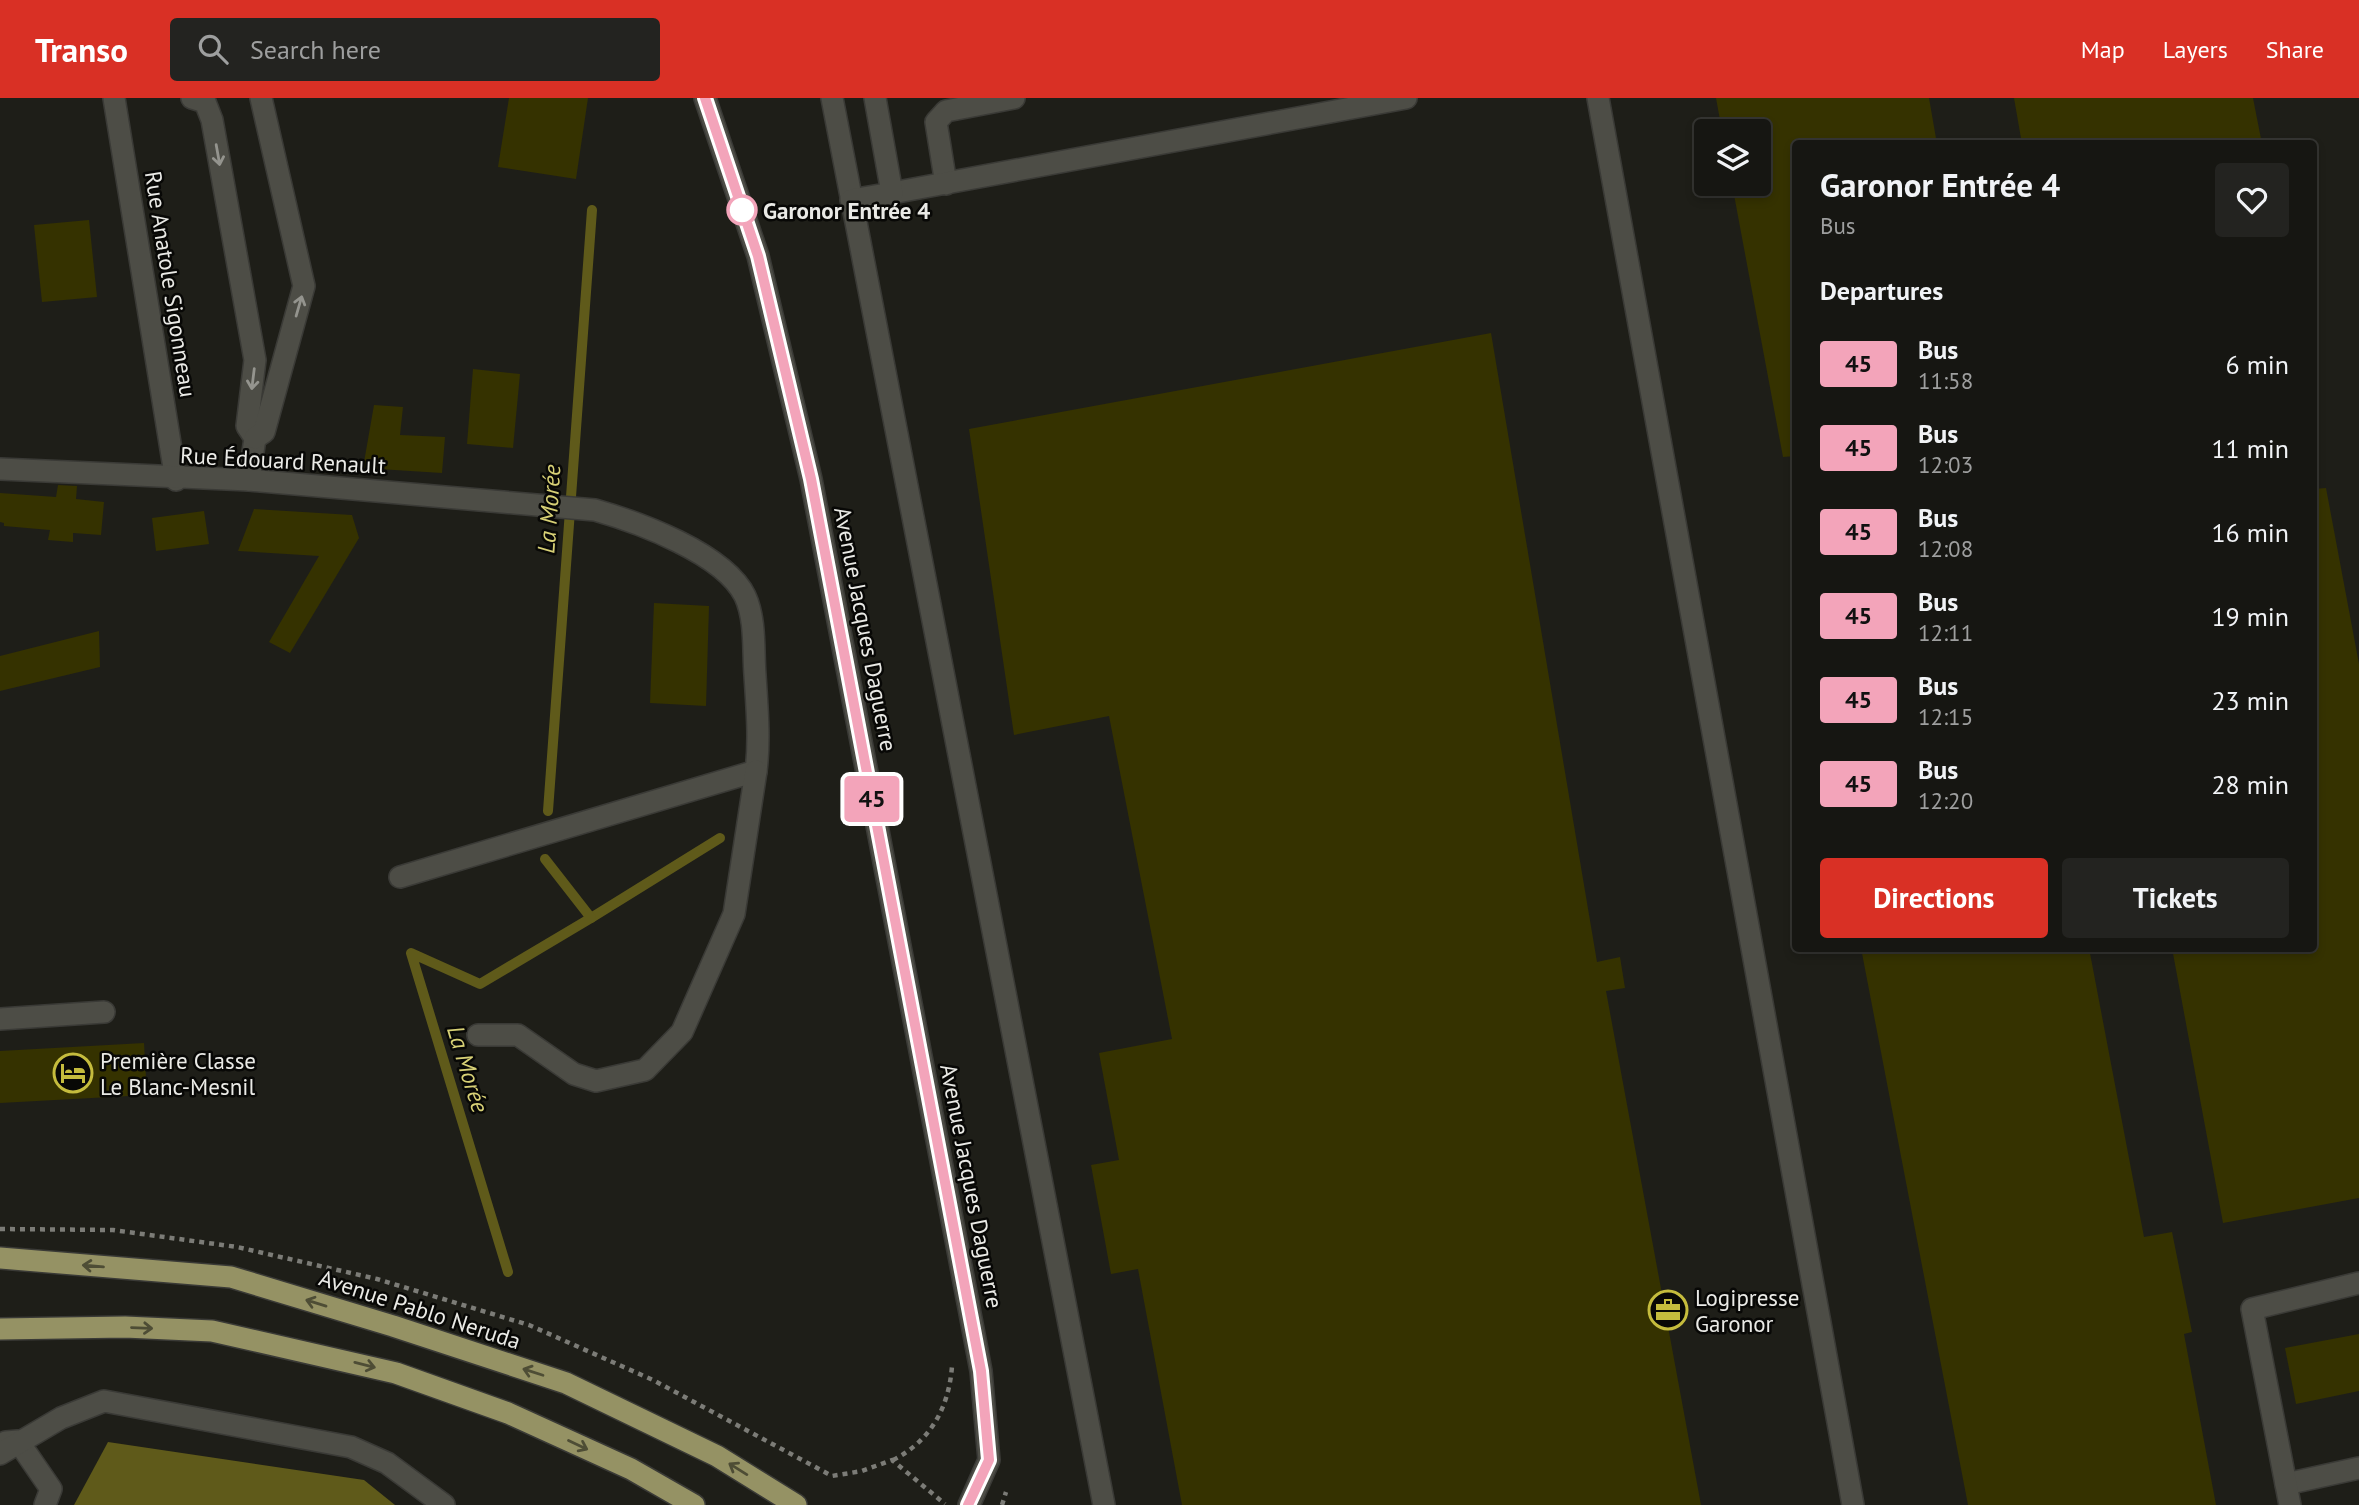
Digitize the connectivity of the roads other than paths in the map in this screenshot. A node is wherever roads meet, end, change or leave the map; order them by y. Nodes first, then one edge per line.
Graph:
1 (114, 98) edge
2 (192, 98) edge
3 (261, 98) edge
4 (705, 98) edge
5 (832, 98) edge
6 (874, 98) edge
7 (1014, 98) edge
8 (1406, 98) edge
9 (1598, 98) edge
10 (946, 184) junction
11 (892, 193) junction
12 (851, 200) junction
13 (255, 438) junction
14 (0, 469) edge
15 (176, 480) junction
16 (249, 480) junction
17 (756, 771) junction
18 (400, 877) dead end
19 (104, 1012) dead end
20 (0, 1018) edge
21 (478, 1035) dead end
22 (0, 1258) edge
23 (2359, 1283) edge
24 (0, 1329) edge
25 (9, 1442) edge
26 (0, 1454) edge
27 (2359, 1468) edge
28 (2288, 1495) edge
29 (1106, 1500) edge
30 (45, 1505) edge
31 (444, 1505) edge
32 (694, 1505) edge
33 (796, 1505) edge
34 (969, 1505) edge
35 (1853, 1505) edge

1 - 15 street, Rue Anatole Sigonneau
2 -> 13 street
13 -> 3 street
4 - 34 street, Avenue Jacques Daguerre
5 - 12 street
6 - 11 street
7 - 10 street
8 - 10 street
9 - 35 street
10 - 11 street
11 - 12 street
12 - 29 street
13 - 16 street
14 - 15 street, Rue Édouard Renault
15 - 16 street, Rue Édouard Renault
16 - 17 street, Rue Édouard Renault
17 - 18 street
17 - 21 street, Rue Édouard Renault
19 - 20 street
33 -> 22 main road, Avenue Pablo Neruda
23 - 28 street
24 -> 32 main road
25 - 26 street
25 - 30 street
25 - 31 street
27 - 28 street

